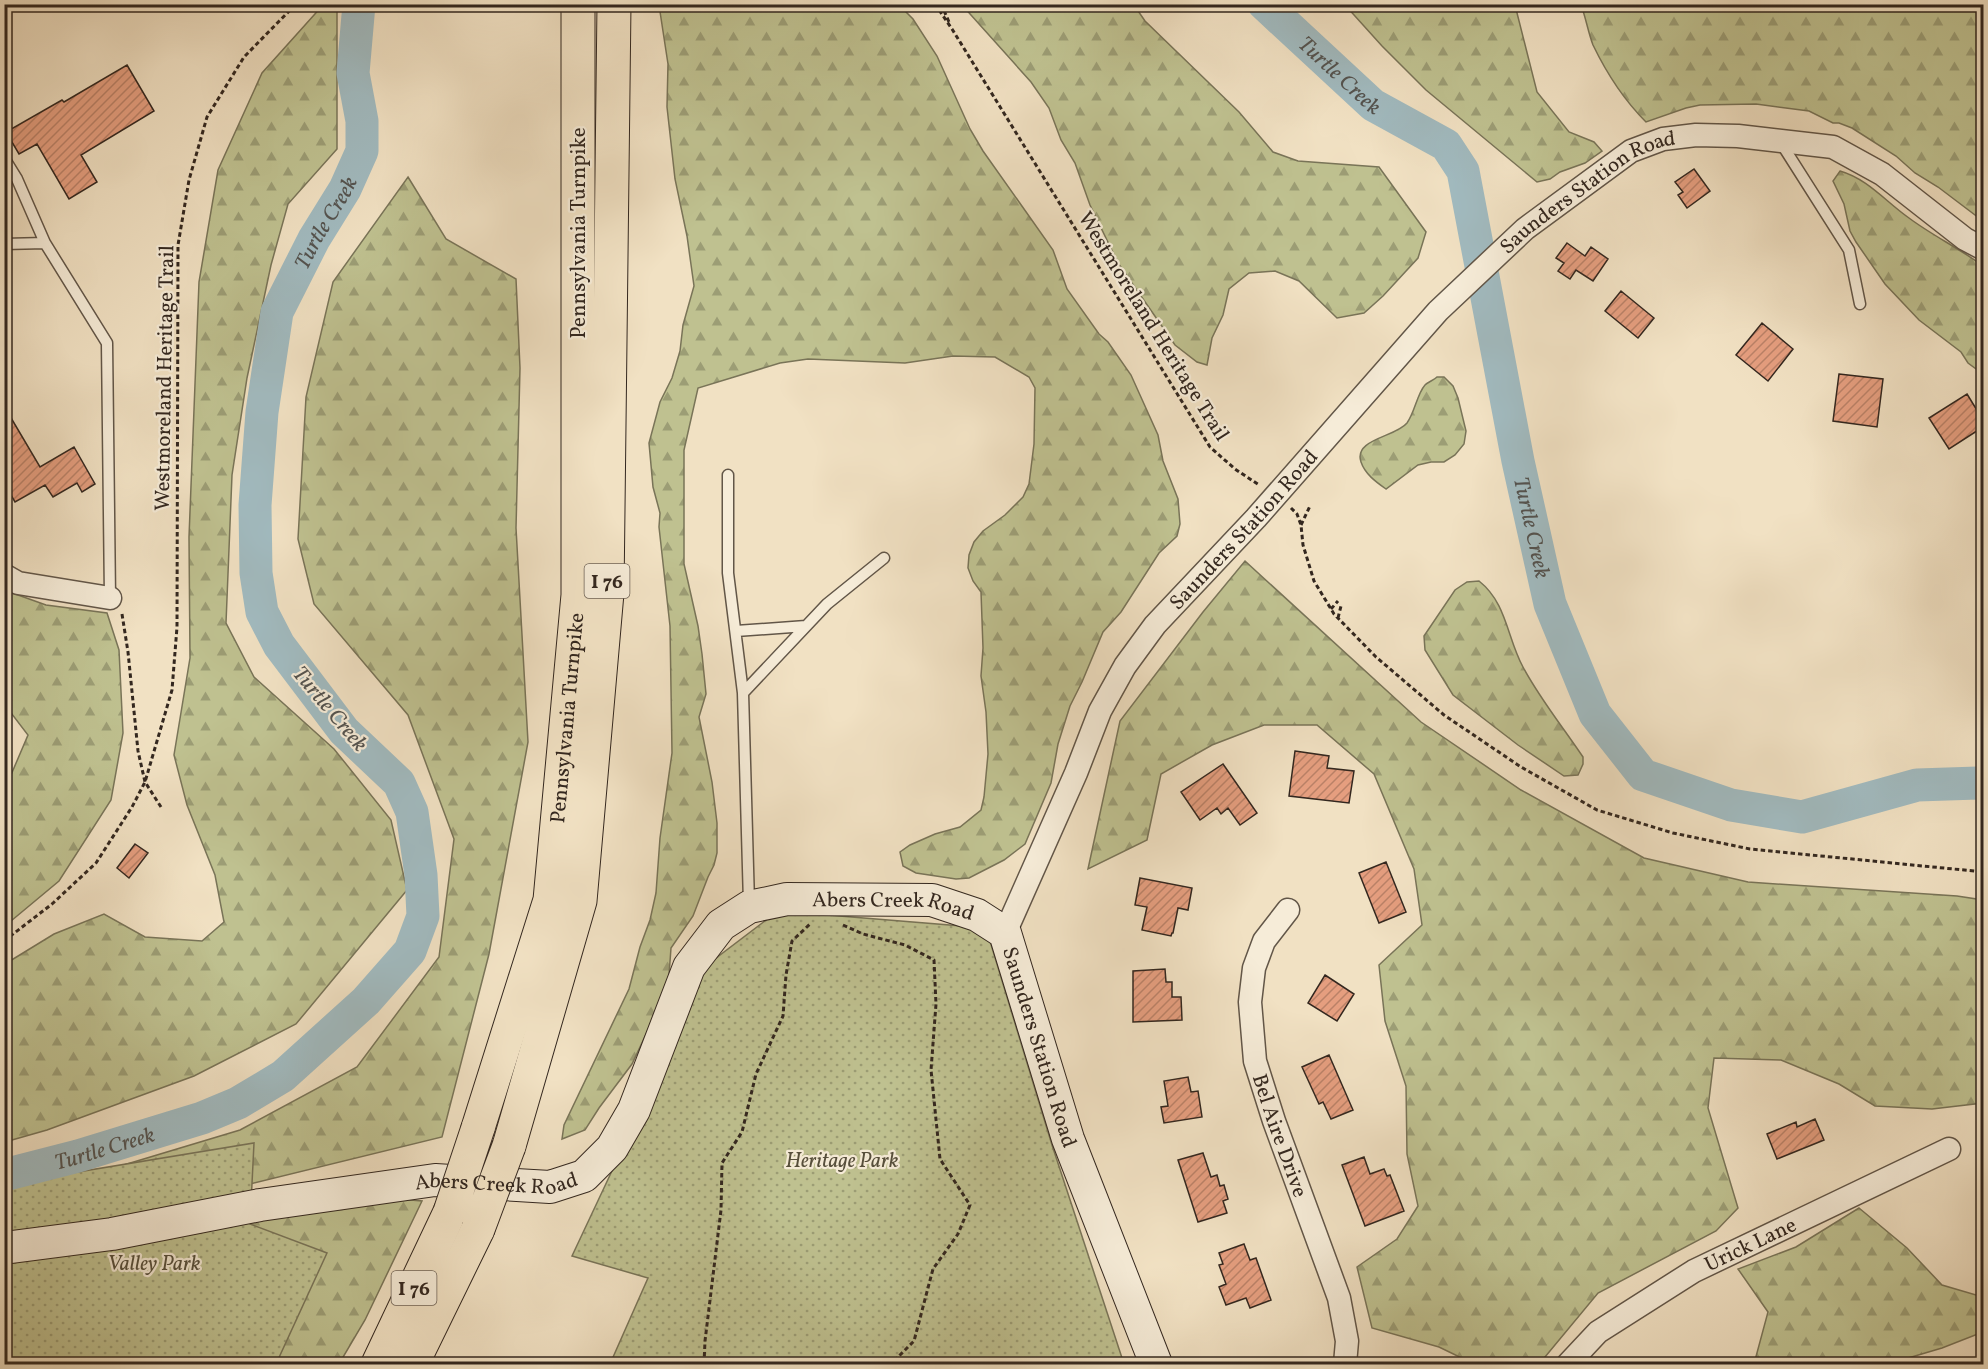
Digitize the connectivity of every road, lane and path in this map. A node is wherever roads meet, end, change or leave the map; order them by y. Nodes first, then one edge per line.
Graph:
1 (296, 4) edge
2 (578, 4) edge
3 (614, 4) edge
4 (935, 4) edge
5 (941, 4) edge
6 (952, 29) junction
7 (1779, 140) junction
8 (4, 158) edge
9 (45, 243) junction
10 (4, 244) edge
11 (1983, 249) edge
12 (1860, 304) dead end
13 (728, 475) dead end
14 (1276, 496) junction
15 (1310, 506) dead end
16 (1301, 525) junction
17 (884, 558) dead end
18 (4, 575) edge
19 (110, 598) junction
20 (1338, 601) dead end
21 (1341, 606) dead end
22 (1331, 609) junction
23 (1338, 618) junction
24 (806, 626) junction
25 (736, 631) junction
26 (743, 693) junction
27 (145, 782) junction
28 (161, 807) dead end
29 (1983, 872) edge
30 (749, 907) junction
31 (1288, 910) dead end
32 (818, 920) dead end
33 (834, 921) dead end
34 (1005, 933) junction
35 (4, 941) edge
36 (1949, 1149) dead end
37 (4, 1248) edge
38 (378, 1365) edge
39 (412, 1365) edge
40 (704, 1365) edge
41 (891, 1365) edge
42 (1156, 1365) edge
43 (1345, 1365) edge
44 (1568, 1365) edge

1 - 27 path, Westmoreland Heritage Trail
2 - 38 highway, Pennsylvania Turnpike / I 76, bridge
3 - 39 highway, Pennsylvania Turnpike / I 76, bridge
4 - 6 path, Westmoreland Heritage Trail
5 - 6 path
6 - 14 path, Westmoreland Heritage Trail
7 - 11 street, Saunders Station Road
7 - 12 lane
7 - 14 street, Saunders Station Road
8 - 9 lane
9 - 10 lane
9 - 19 lane
13 - 25 lane
14 - 16 path, Westmoreland Heritage Trail
14 - 34 street, Saunders Station Road
15 - 16 path
16 - 22 path, Westmoreland Heritage Trail
17 - 24 lane
18 - 19 street
19 - 27 path
20 - 22 path
21 - 23 path
22 - 23 path, Westmoreland Heritage Trail
23 - 29 path, Westmoreland Heritage Trail
24 - 25 lane
24 - 26 lane
25 - 26 lane
26 - 30 lane
27 - 28 path
27 - 35 path, Westmoreland Heritage Trail
30 - 34 street, Abers Creek Road
30 - 37 street, Abers Creek Road
31 - 43 street, Bel Aire Drive
32 - 40 path
33 - 41 path
34 - 42 street, Saunders Station Road
36 - 44 street, Urick Lane

